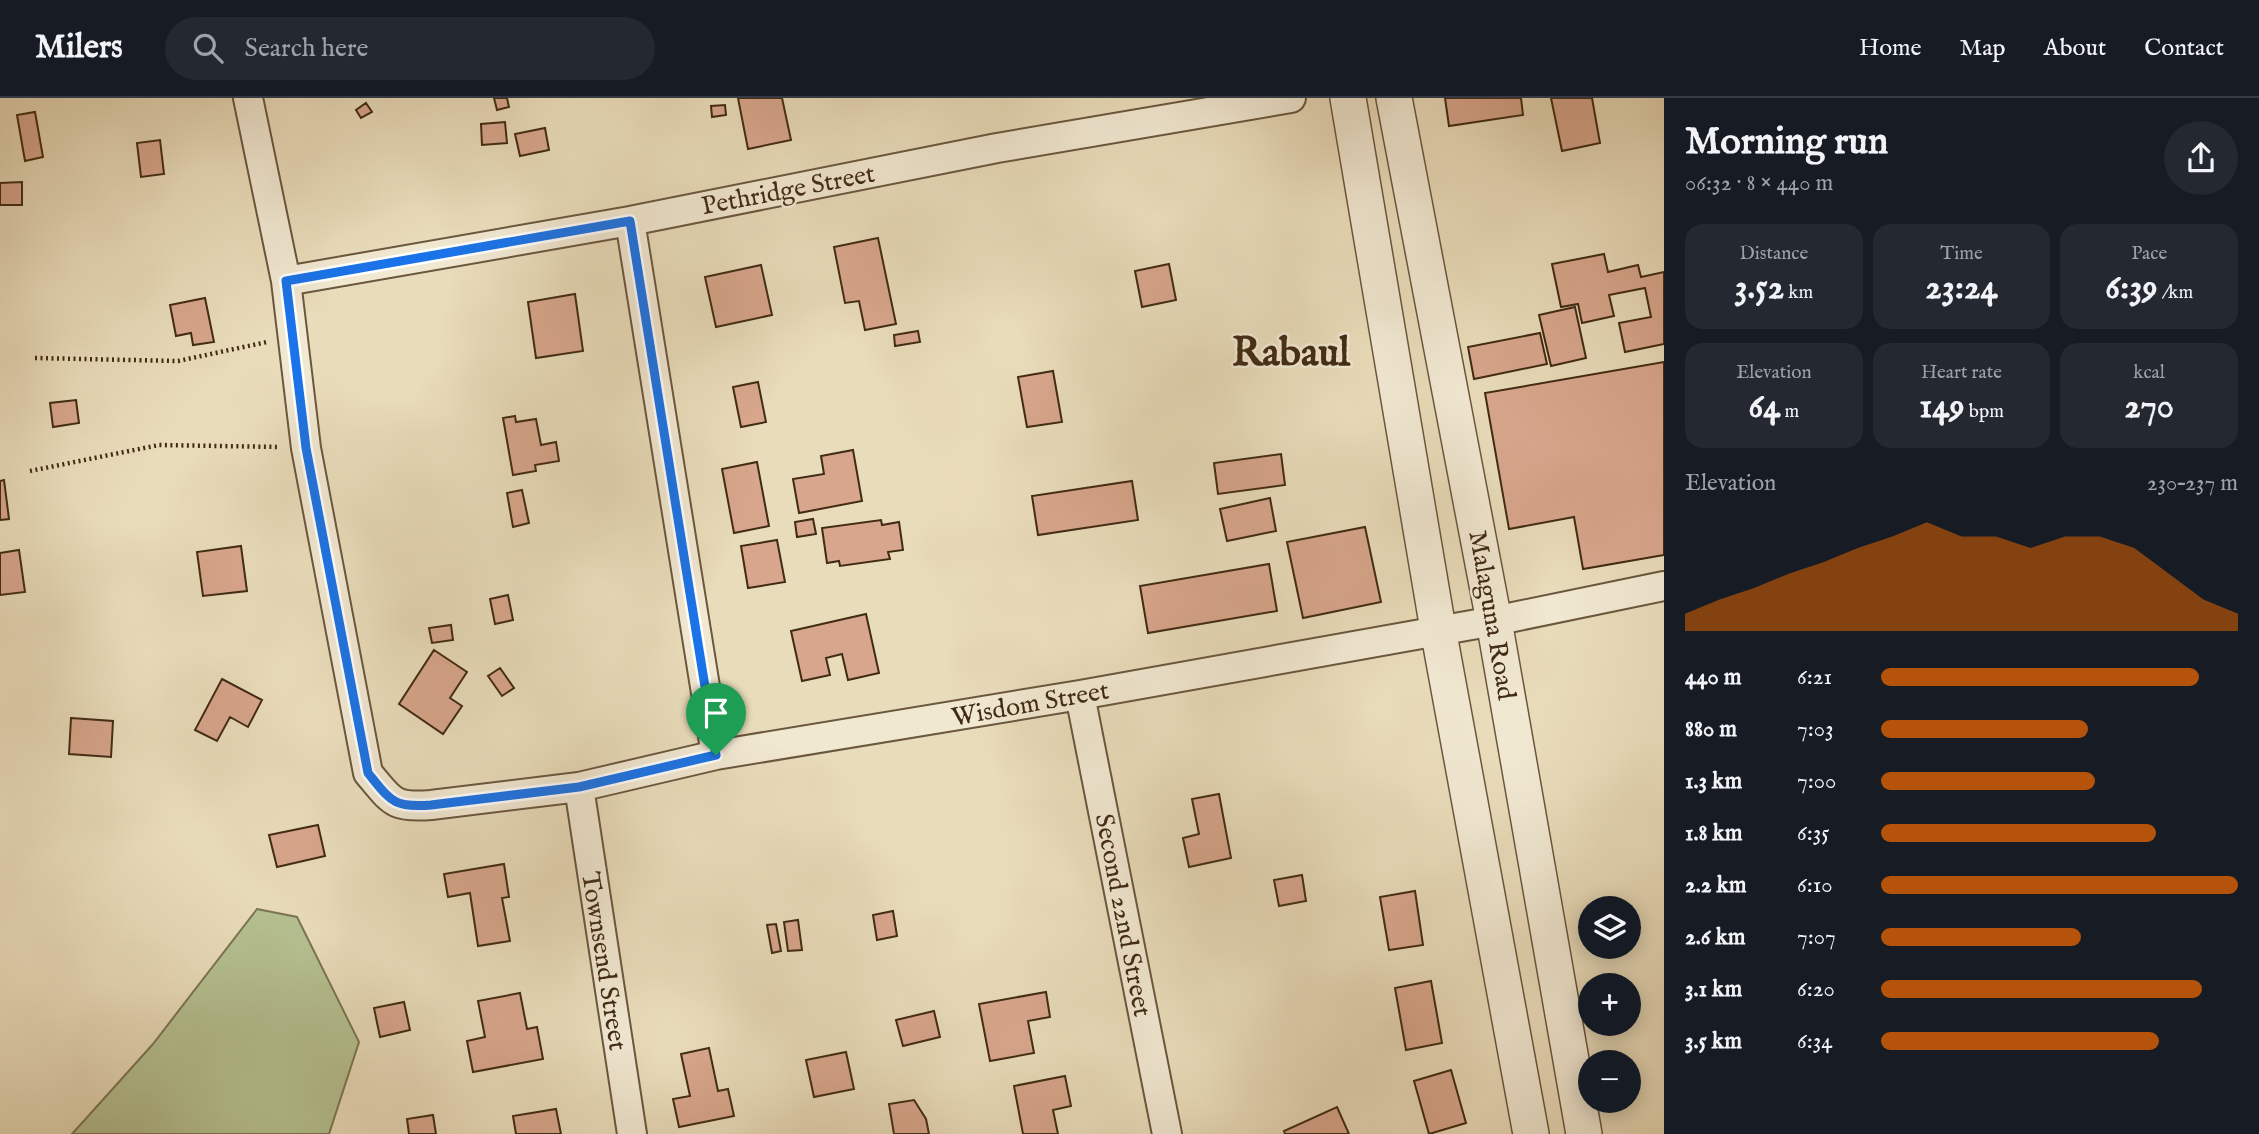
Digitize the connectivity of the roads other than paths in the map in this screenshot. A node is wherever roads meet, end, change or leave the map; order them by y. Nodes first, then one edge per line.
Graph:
1 (248, 98) edge
2 (1291, 98) edge
3 (1348, 98) edge
4 (1394, 98) edge
5 (630, 221) junction
6 (286, 281) junction
7 (1664, 586) edge
8 (1494, 621) junction
9 (1438, 629) junction
10 (1080, 695) junction
11 (716, 755) junction
12 (579, 787) junction
13 (632, 1134) edge
14 (1167, 1134) edge
15 (1531, 1134) edge
16 (1584, 1134) edge

1 - 6 street
2 - 5 street, Pethridge Street
3 - 9 street
4 - 8 street, Malaguna Road
5 - 6 street, Pethridge Street
5 - 11 street
6 - 12 street, Wisdom Street
7 - 8 street, Wisdom Street
8 - 9 street, Wisdom Street
8 - 16 street, Malaguna Road
9 - 10 street, Wisdom Street
9 - 15 street
10 - 11 street, Wisdom Street
10 - 14 street, Second 22nd Street
11 - 12 street, Wisdom Street
12 - 13 street, Townsend Street

